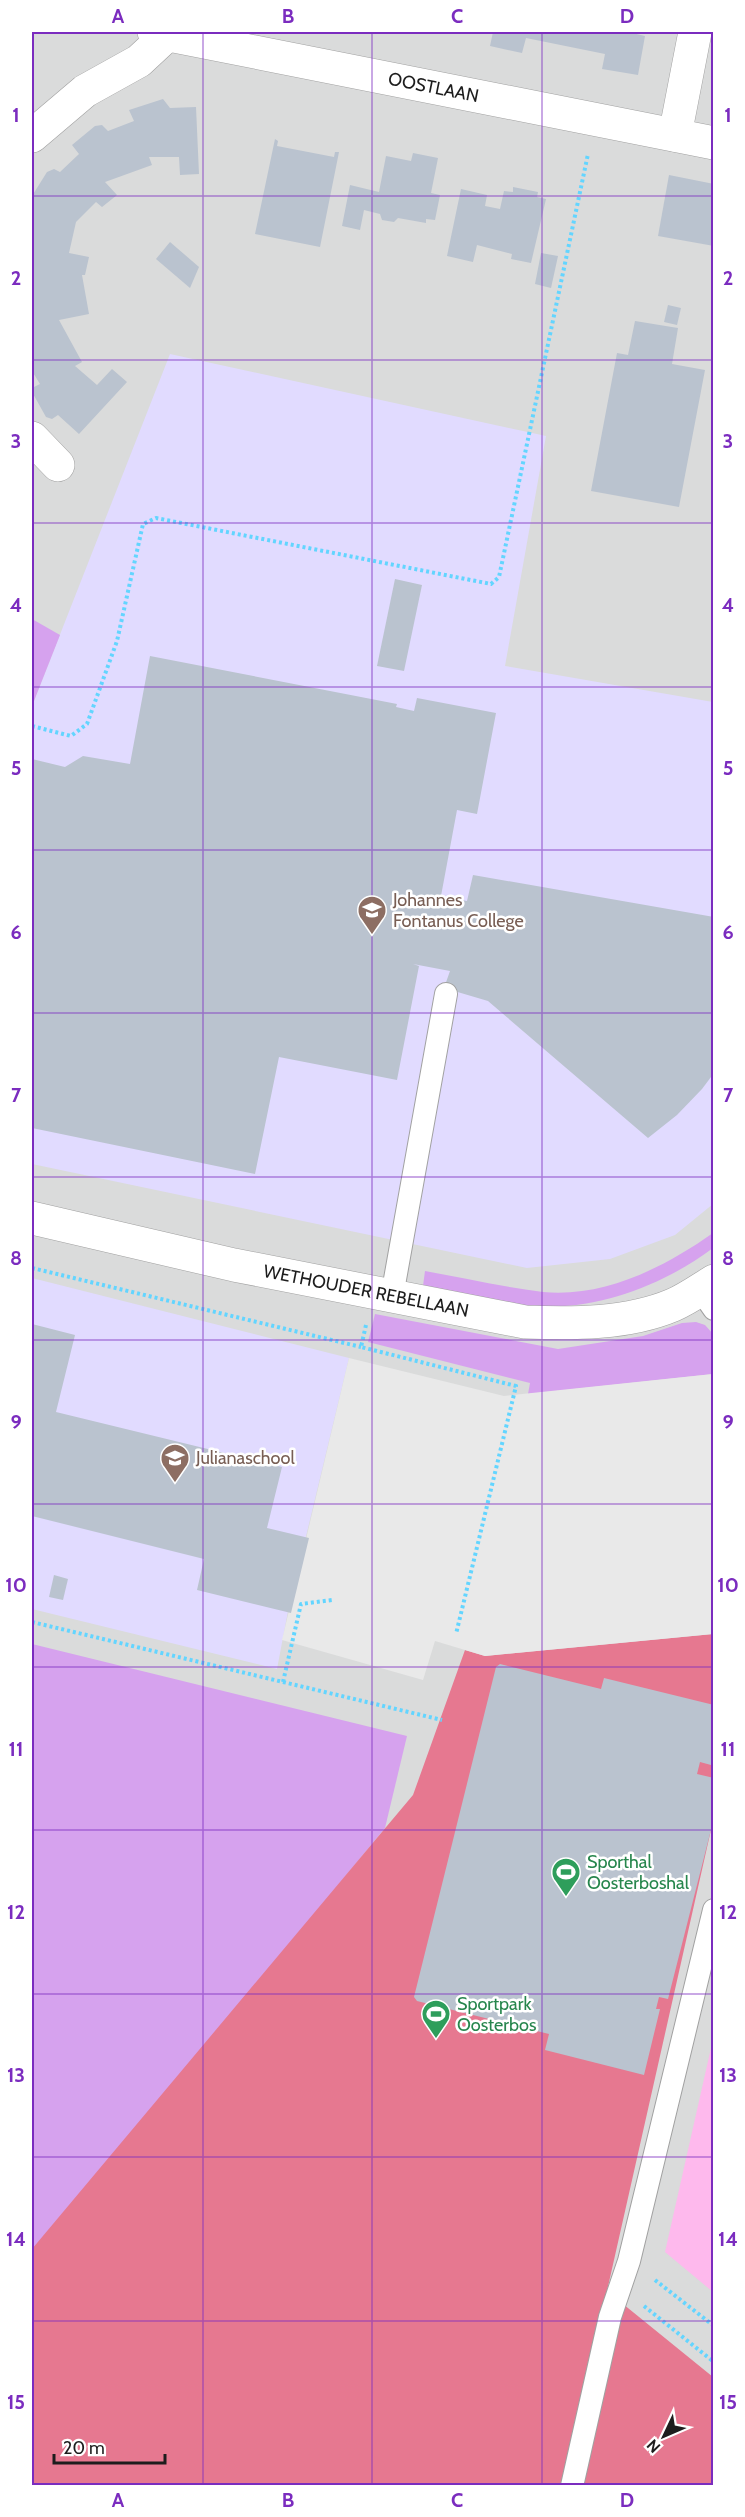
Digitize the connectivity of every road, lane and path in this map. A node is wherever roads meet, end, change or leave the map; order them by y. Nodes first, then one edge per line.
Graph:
1 (695, 32) edge
2 (161, 33) edge
3 (282, 44) edge
4 (595, 119) junction
5 (675, 135) junction
6 (32, 136) edge
7 (714, 143) edge
8 (32, 438) edge
9 (58, 465) dead end
10 (32, 726) edge
11 (446, 994) dead end
12 (32, 1218) edge
13 (32, 1268) edge
14 (709, 1293) edge
15 (382, 1294) junction
16 (361, 1347) junction
17 (332, 1600) dead end
18 (32, 1622) edge
19 (456, 1634) dead end
20 (283, 1682) junction
21 (442, 1720) dead end
22 (714, 1910) edge
23 (629, 2262) junction
24 (620, 2287) junction
25 (714, 2326) edge
26 (714, 2362) edge
27 (572, 2486) edge

1 - 5 street
2 - 3 street, OOSTLAAN
2 - 6 street
3 - 4 street, OOSTLAAN
4 - 5 street, OOSTLAAN
4 - 10 path
5 - 7 street, OOSTLAAN
8 - 9 street
11 - 15 lane
12 - 15 street, WETHOUDER REBELLAAN
13 - 16 path
14 - 15 street, WETHOUDER REBELLAAN
15 - 16 path
16 - 19 path
17 - 20 path
18 - 20 path
20 - 21 path
22 - 23 lane
23 - 24 lane
23 - 25 path
24 - 26 path
24 - 27 lane

